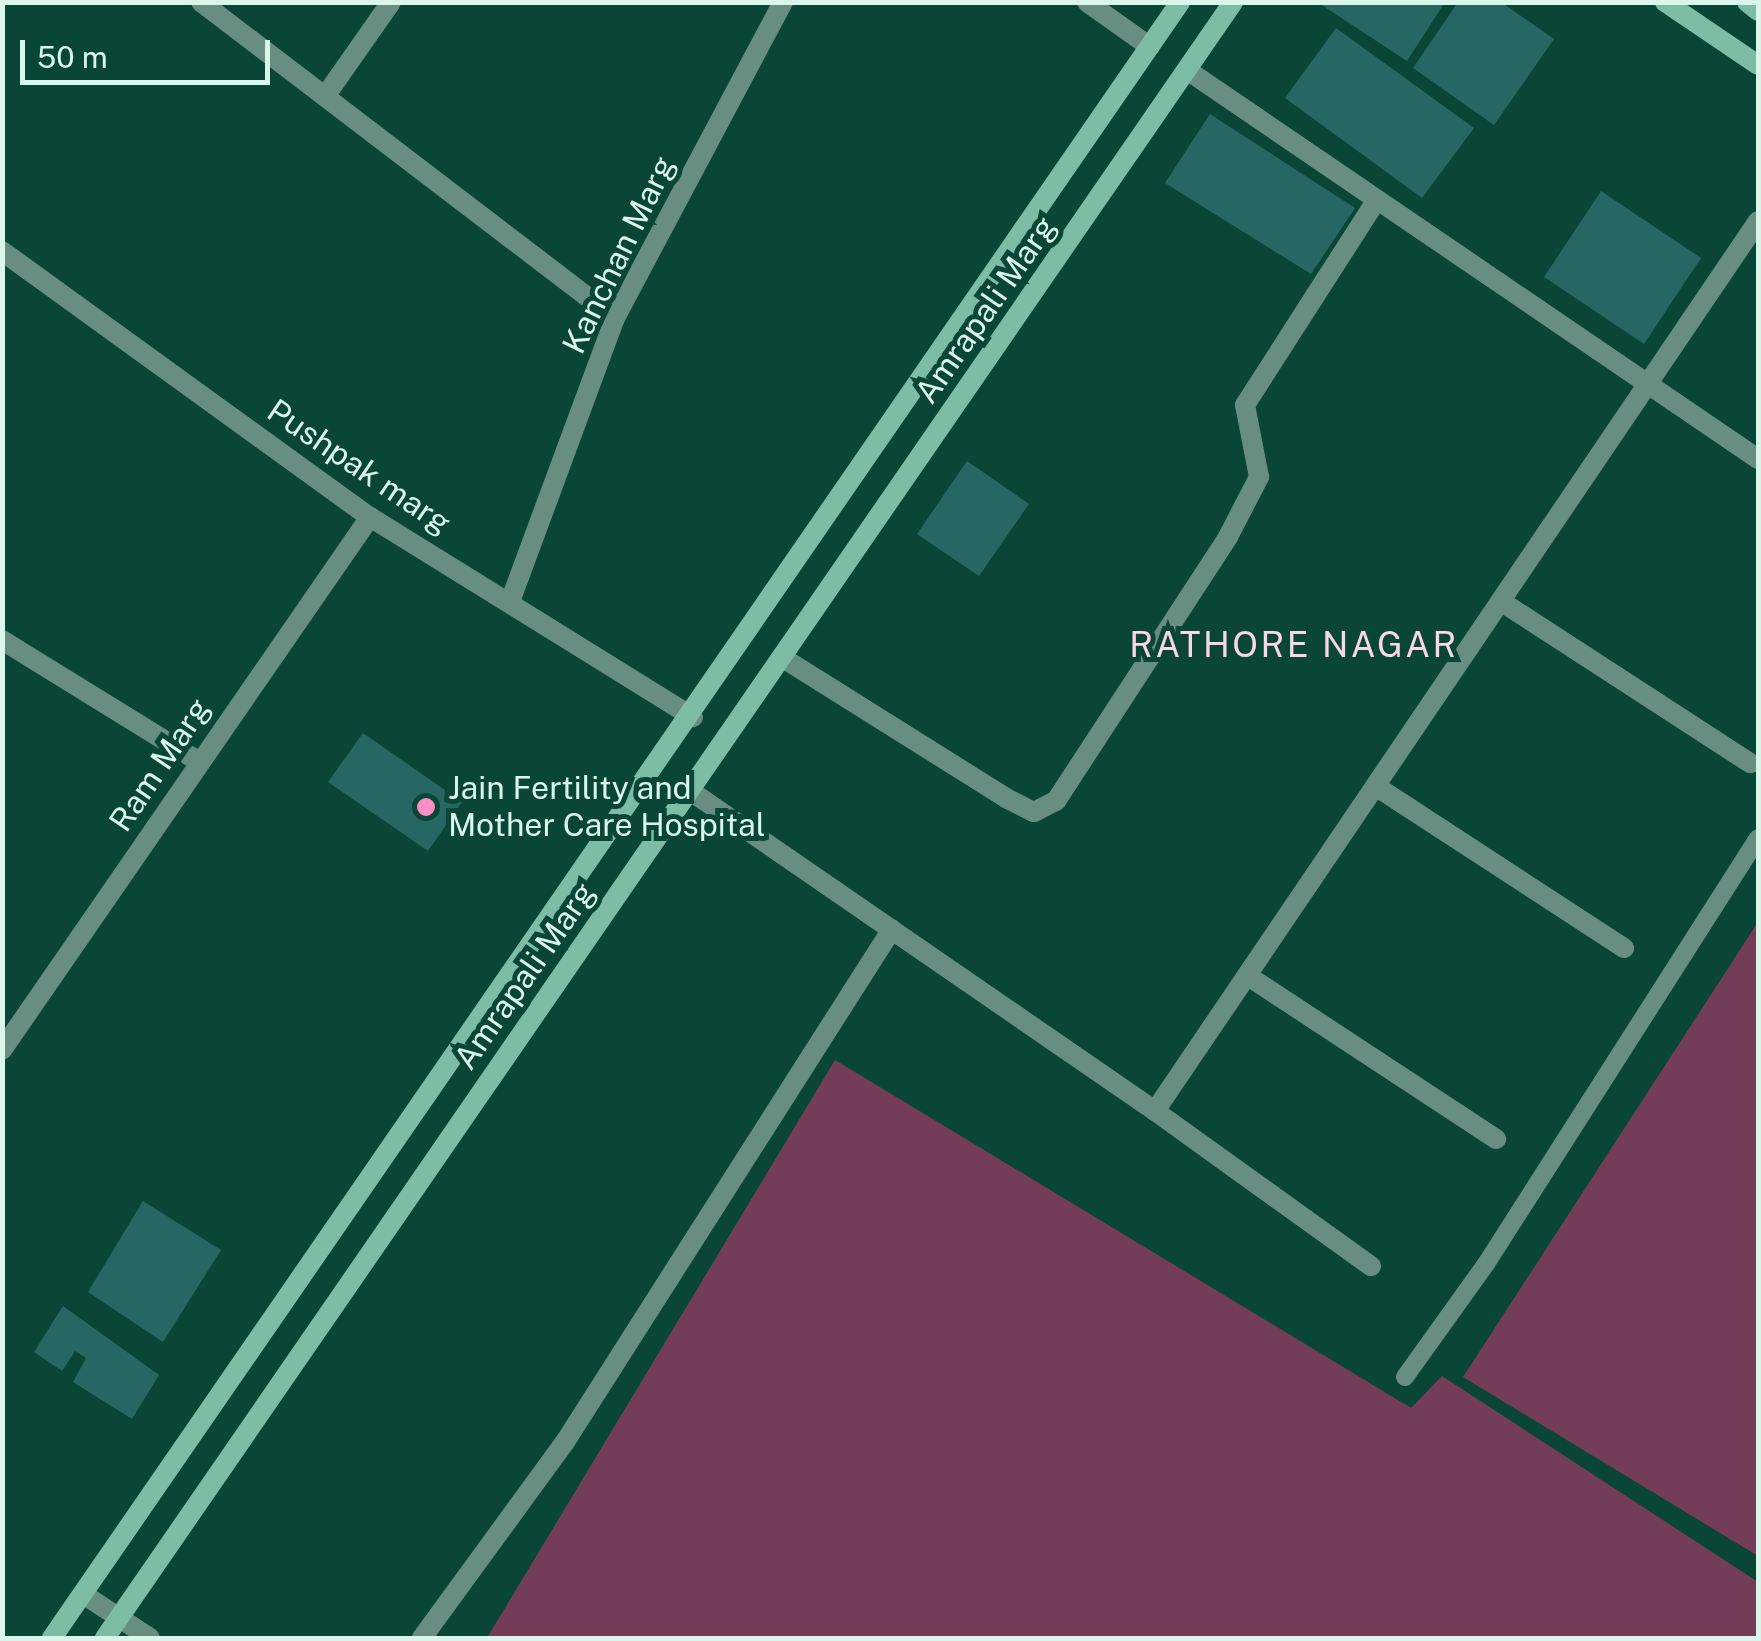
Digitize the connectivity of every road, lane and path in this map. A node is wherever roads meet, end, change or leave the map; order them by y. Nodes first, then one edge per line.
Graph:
1 (201, 2) edge
2 (391, 2) edge
3 (783, 2) edge
4 (1087, 2) edge
5 (1180, 2) edge
6 (1233, 2) edge
7 (1665, 2) edge
8 (1746, 2) edge
9 (1758, 11) edge
10 (1150, 47) junction
11 (1758, 65) edge
12 (1187, 70) junction
13 (326, 95) junction
14 (1374, 204) junction
15 (1758, 221) edge
16 (2, 251) edge
17 (615, 318) junction
18 (1648, 382) junction
19 (1758, 459) edge
20 (370, 517) junction
21 (512, 600) junction
22 (1502, 602) junction
23 (2, 640) edge
24 (782, 658) junction
25 (693, 717) junction
26 (726, 738) junction
27 (198, 761) junction
28 (1750, 763) dead end
29 (1378, 787) junction
30 (689, 790) junction
31 (1758, 838) edge
32 (892, 929) junction
33 (1624, 948) dead end
34 (1248, 976) junction
35 (2, 1050) edge
36 (1155, 1112) junction
37 (1496, 1140) dead end
38 (1371, 1266) dead end
39 (1405, 1377) dead end
40 (83, 1594) junction
41 (120, 1617) junction
42 (52, 1638) edge
43 (105, 1638) edge
44 (150, 1638) edge
45 (422, 1638) edge

1 - 13 street
2 - 13 street
3 - 17 street, Kanchan Marg
4 - 10 street
5 - 10 street, Amrapali Marg
6 - 12 street, Amrapali Marg
7 - 11 street
8 - 9 street
10 - 25 street, Amrapali Marg
12 - 14 street
12 - 24 street, Amrapali Marg
13 - 17 street
14 - 18 street
14 - 24 street
15 - 18 street
16 - 20 street, Pushpak marg
17 - 21 street, Kanchan Marg
18 - 19 street
18 - 22 street
20 - 21 street, Pushpak marg
20 - 27 street, Ram Marg
21 - 25 street, Pushpak marg
22 - 28 street
22 - 29 street
23 - 27 street
24 - 26 street, Amrapali Marg
25 - 26 street
25 - 40 street, Amrapali Marg
26 - 30 street, Amrapali Marg
27 - 35 street, Ram Marg
29 - 33 street
29 - 34 street
30 - 32 street
30 - 41 street, Amrapali Marg
31 - 39 lane
32 - 36 street
32 - 45 street
34 - 36 street
34 - 37 street
36 - 38 street
40 - 41 street
40 - 42 street, Amrapali Marg
41 - 43 street, Amrapali Marg
41 - 44 street

